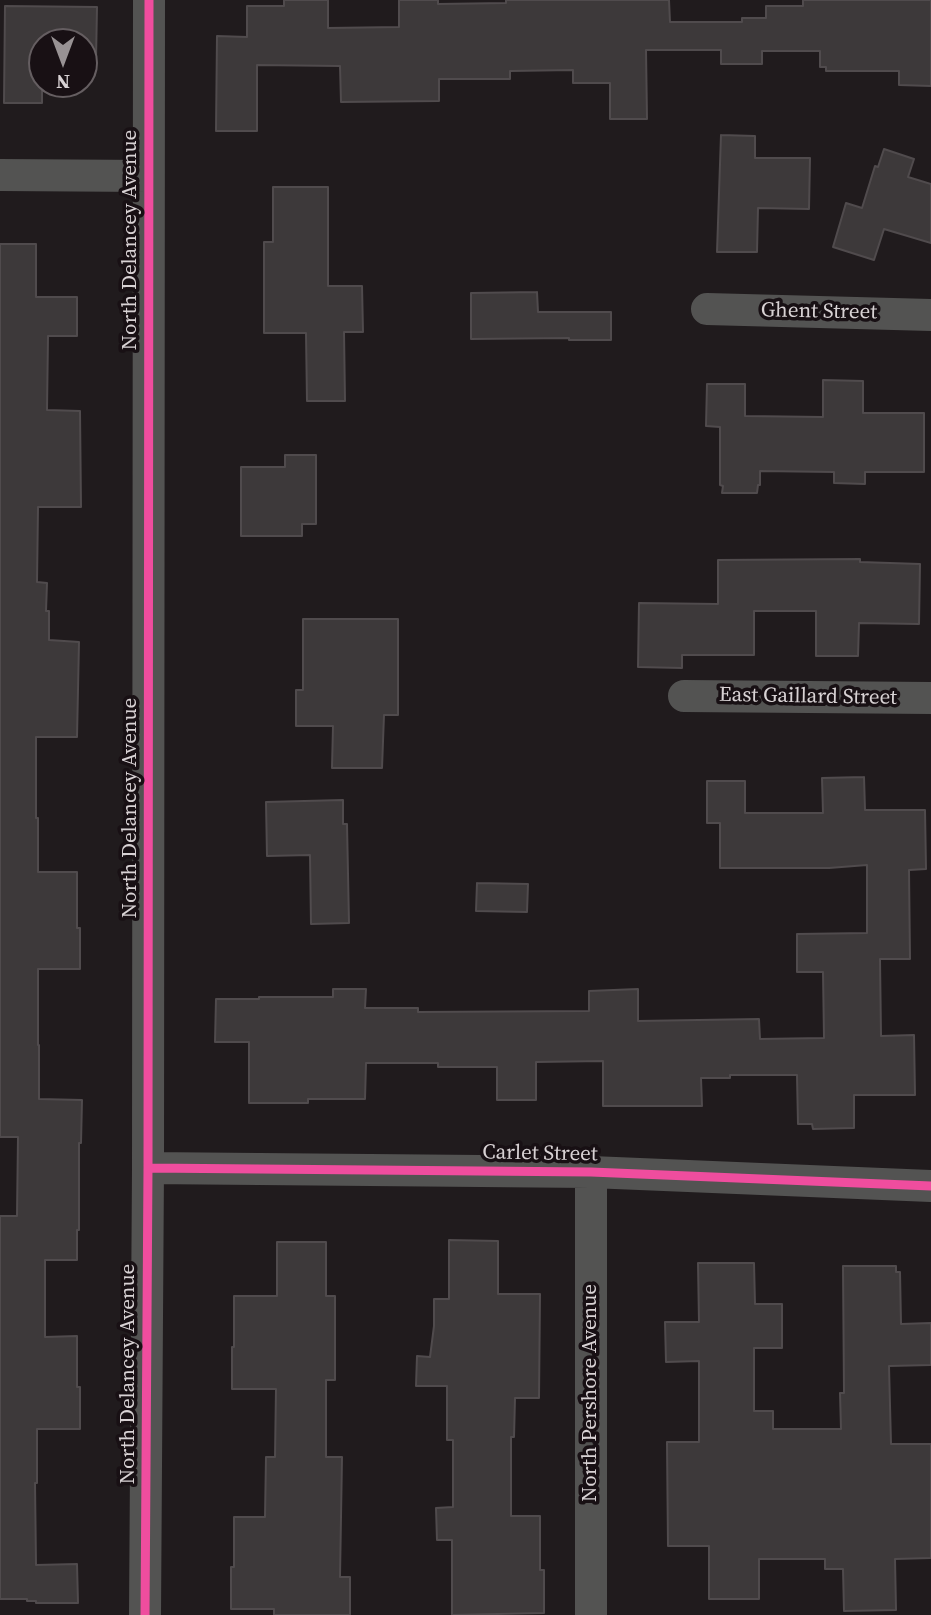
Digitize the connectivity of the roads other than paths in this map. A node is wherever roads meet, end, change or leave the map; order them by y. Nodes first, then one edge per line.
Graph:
1 (149, 0) edge
2 (0, 175) edge
3 (148, 176) junction
4 (707, 309) dead end
5 (931, 315) edge
6 (684, 696) dead end
7 (931, 698) edge
8 (148, 1168) junction
9 (591, 1172) junction
10 (931, 1186) edge
11 (145, 1615) edge
12 (591, 1615) edge

1 - 3 street, North Delancey Avenue
2 - 3 street
3 - 8 street, North Delancey Avenue
4 - 5 street, Ghent Street
6 - 7 street, East Gaillard Street
8 - 9 street, Carlet Street
8 - 11 street, North Delancey Avenue
9 - 10 street, Carlet Street
9 - 12 street, North Pershore Avenue

